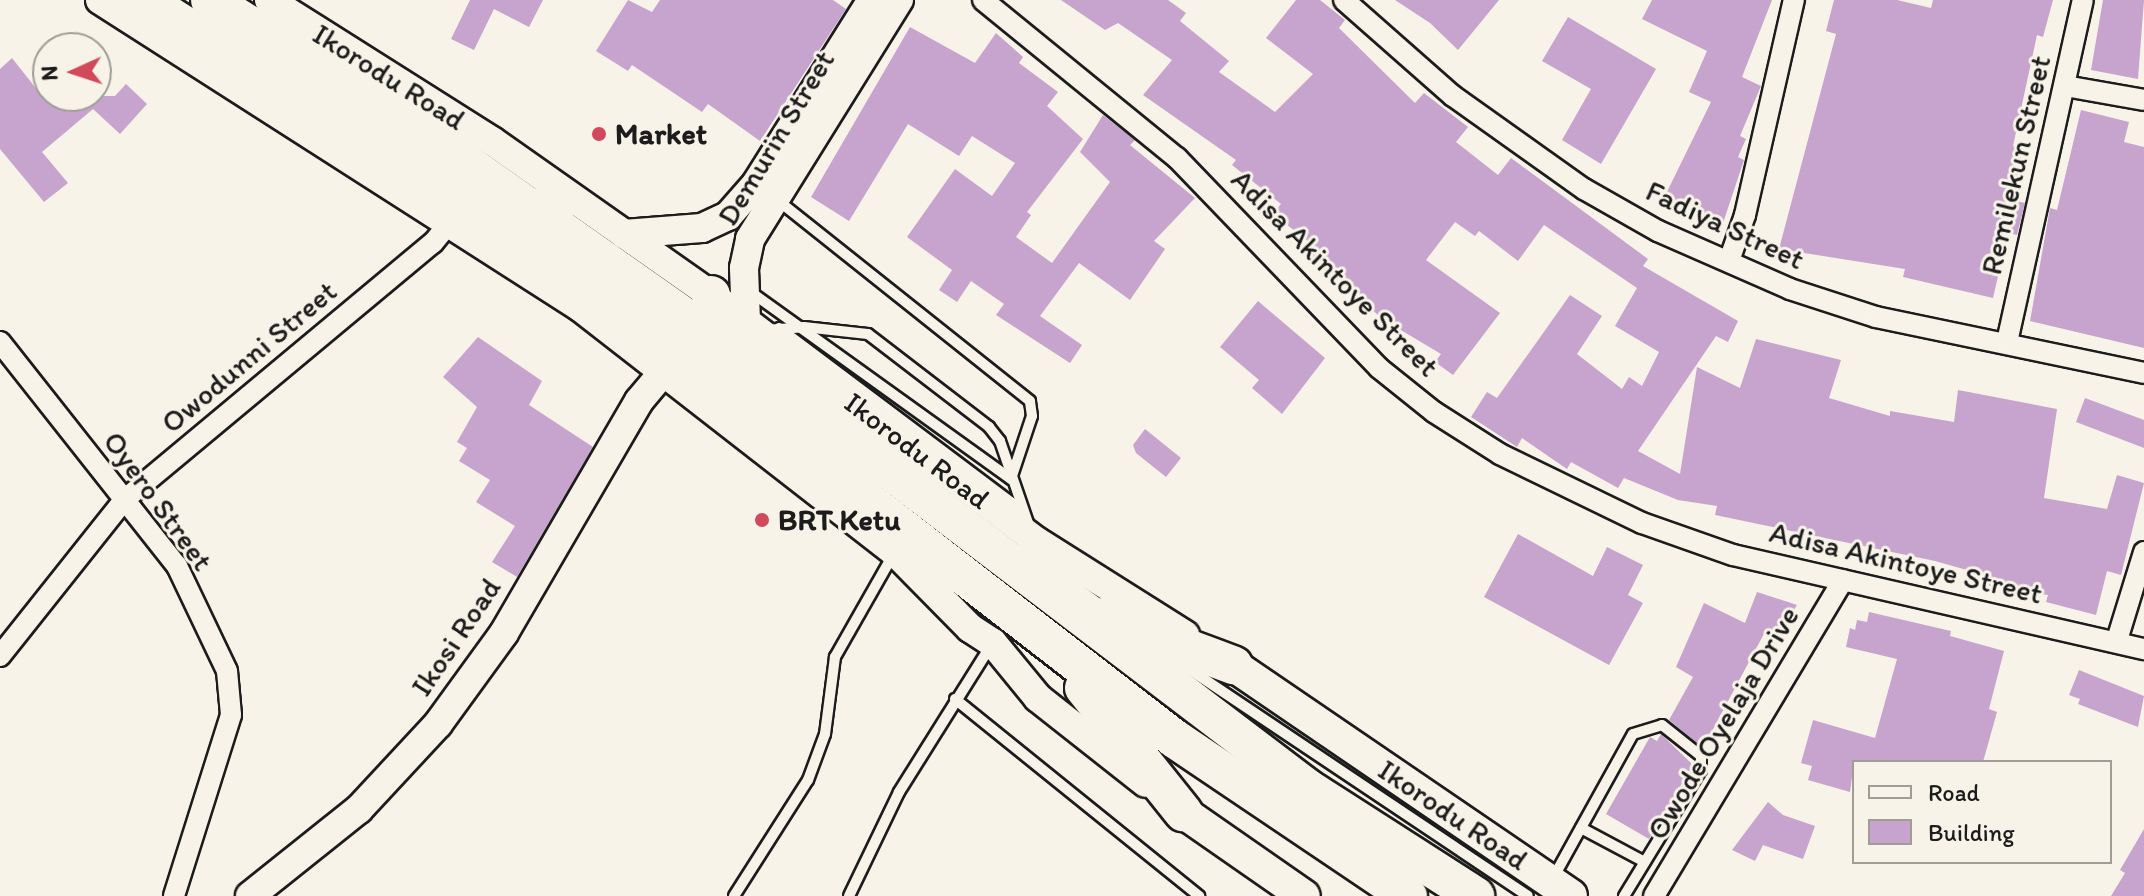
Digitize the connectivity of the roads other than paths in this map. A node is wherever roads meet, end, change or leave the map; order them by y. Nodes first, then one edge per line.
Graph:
1 (100, 0) edge
2 (145, 0) edge
3 (210, 0) edge
4 (872, 0) edge
5 (899, 0) edge
6 (983, 0) edge
7 (1344, 0) edge
8 (1794, 0) edge
9 (2083, 0) edge
10 (263, 4) edge
11 (2065, 86) junction
12 (2144, 100) edge
13 (765, 191) junction
14 (451, 221) junction
15 (586, 225) dead end
16 (624, 234) junction
17 (1729, 261) junction
18 (736, 318) junction
19 (804, 327) junction
20 (0, 342) edge
21 (2007, 342) junction
22 (664, 371) junction
23 (2144, 373) edge
24 (1011, 479) junction
25 (124, 500) junction
26 (1022, 511) junction
27 (1027, 543) junction
28 (895, 552) junction
29 (2144, 552) edge
30 (1843, 580) junction
31 (1067, 603) junction
32 (1128, 626) junction
33 (2117, 640) junction
34 (993, 643) junction
35 (1050, 645) junction
36 (2144, 649) edge
37 (0, 656) edge
38 (1233, 665) junction
39 (955, 699) junction
40 (1183, 812) junction
41 (1581, 828) junction
42 (1645, 862) junction
43 (1550, 891) edge
44 (174, 896) edge
45 (250, 896) edge
46 (734, 896) edge
47 (849, 896) edge
48 (1199, 896) edge
49 (1304, 896) edge
50 (1390, 896) edge
51 (1408, 896) edge
52 (1475, 896) edge
53 (1624, 896) edge
54 (1654, 896) edge

1 - 14 street
2 - 35 highway
3 - 18 highway, Ikorodu Road
4 - 13 street, Demurin Street
5 - 13 street, Demurin Street
6 - 30 street, Adisa Akintoye Street
7 - 17 street, Fadiya Street
8 - 17 street
9 - 11 street, Remilekun Street
10 - 15 lane
10 - 16 street, Ikorodu Road
11 - 12 street
11 - 21 street, Remilekun Street
13 - 16 street, Demurin Street
13 - 18 street, Demurin Street
13 - 24 lane
14 - 22 street
14 - 25 street, Owodunni Street
16 - 18 street, Ikorodu Road
17 - 21 street, Fadiya Street
18 - 19 lane
18 - 19 lane
18 - 26 lane
18 - 27 street, Ikorodu Road
18 - 31 highway, Ikorodu Road
19 - 24 lane
19 - 24 lane
20 - 25 street, Oyero Street
21 - 23 street, Fadiya Street
22 - 28 street
22 - 45 street, Ikosi Road
24 - 26 lane
25 - 37 street, Owodunni Street
25 - 44 street, Oyero Street
26 - 27 lane
27 - 32 lane
27 - 38 street, Ikorodu Road
28 - 34 street
28 - 46 lane
29 - 33 street
30 - 33 street, Adisa Akintoye Street
30 - 54 street, Owode Oyelaja Drive
31 - 32 highway
31 - 52 highway, Ikorodu Road
32 - 38 highway
32 - 43 lane
33 - 36 street, Adisa Akintoye Street
34 - 39 lane
34 - 40 street
35 - 40 highway
35 - 50 lane
35 - 51 highway
38 - 43 main road, Ikorodu Road
39 - 47 lane
39 - 48 lane
40 - 49 main road
41 - 42 lane
41 - 42 lane
41 - 43 lane
42 - 53 lane

